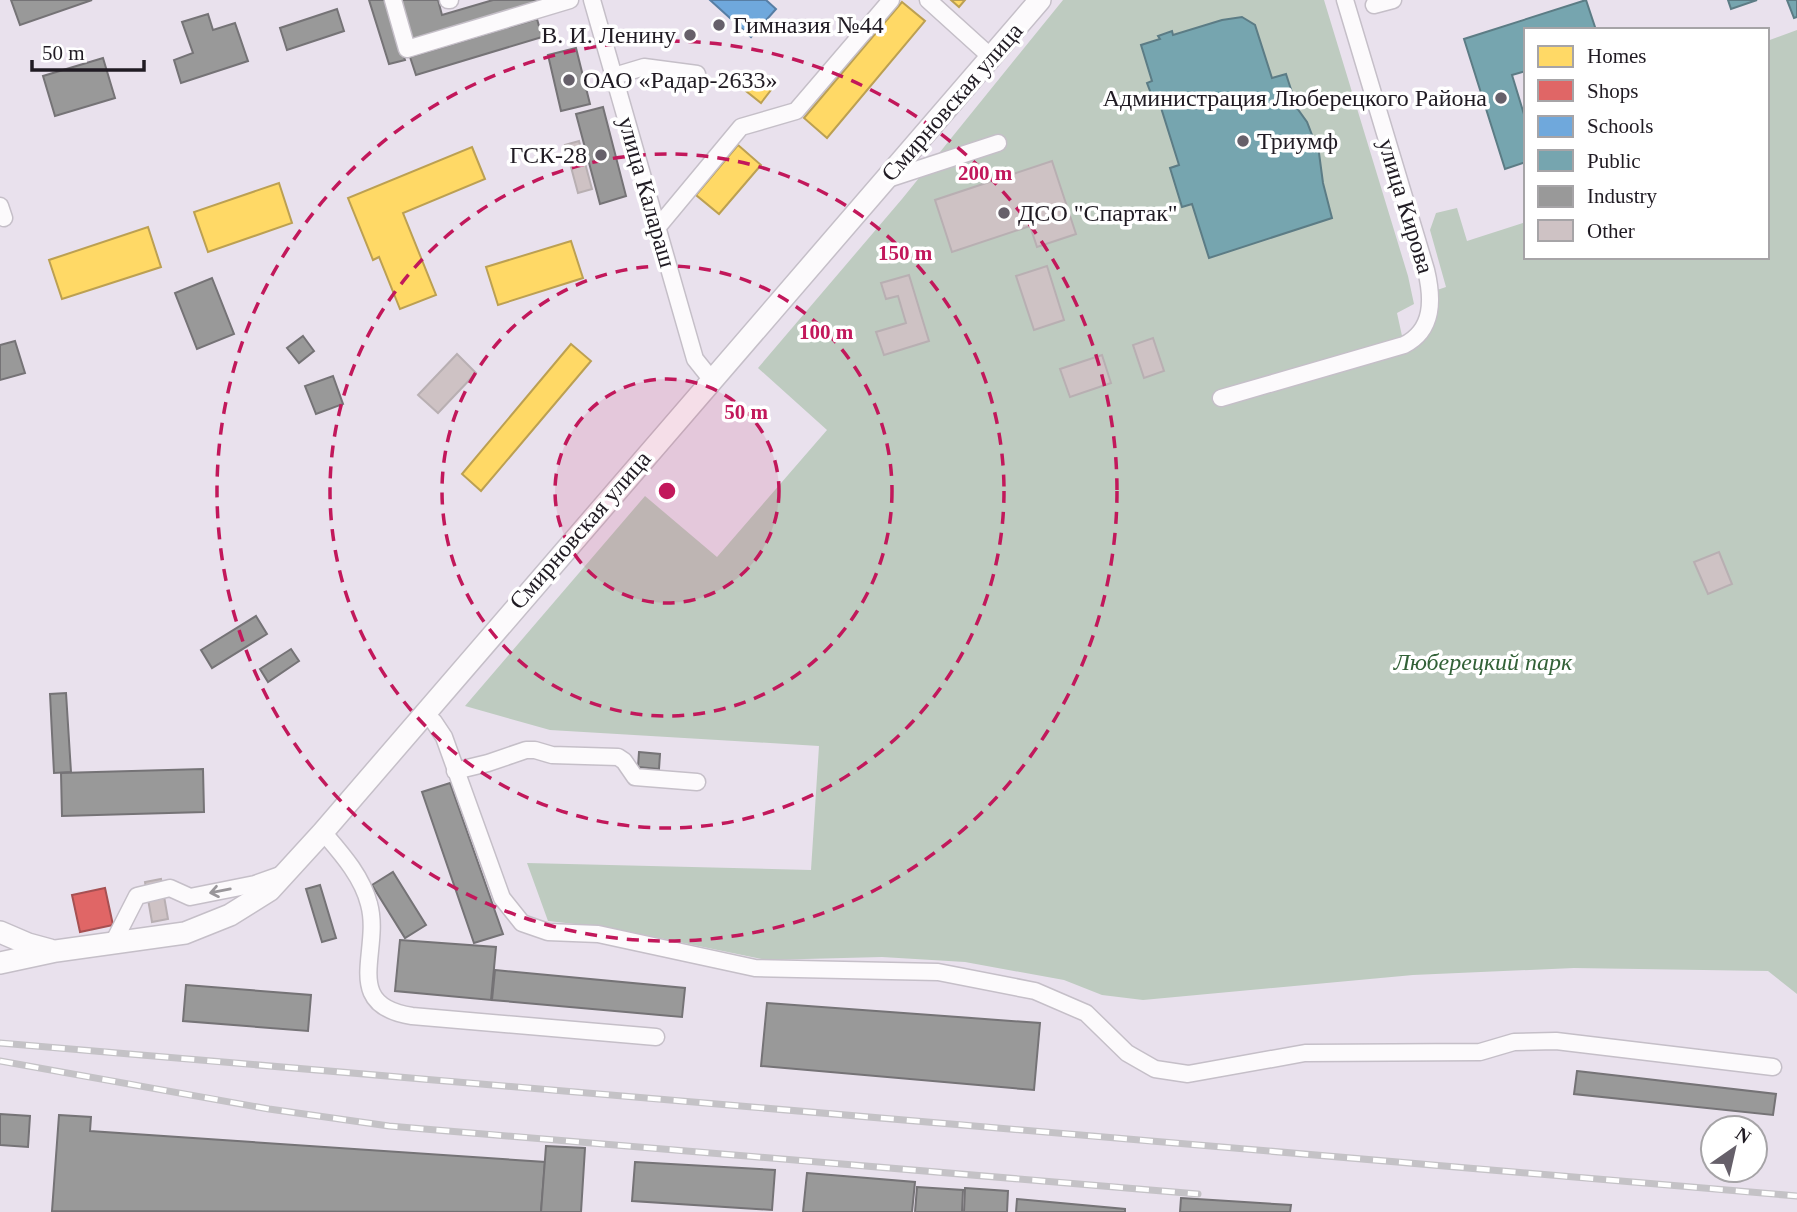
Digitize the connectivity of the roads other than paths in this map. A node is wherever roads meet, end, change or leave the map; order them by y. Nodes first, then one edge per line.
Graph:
1 (393, 0) edge
2 (570, 0) edge
3 (592, 0) edge
4 (891, 0) edge
5 (928, 0) edge
6 (1040, 0) edge
7 (1345, 0) edge
8 (1393, 0) edge
9 (1374, 5) dead end
10 (991, 57) junction
11 (698, 74) dead end
12 (615, 82) junction
13 (600, 91) dead end
14 (998, 143) dead end
15 (885, 180) junction
16 (657, 228) junction
17 (711, 379) junction
18 (1222, 398) dead end
19 (424, 713) junction
20 (455, 771) junction
21 (697, 782) dead end
22 (323, 832) junction
23 (285, 873) junction
24 (0, 932) edge
25 (113, 943) junction
26 (56, 951) junction
27 (0, 963) edge
28 (656, 1037) dead end
29 (1773, 1066) dead end

1 - 2 street
3 - 12 street, улица Калараш
4 - 16 street
5 - 10 street
6 - 10 main road, Смирновская улица
7 - 18 street, улица Кирова
8 - 9 street
10 - 15 main road, Смирновская улица
11 - 12 street
12 - 13 street
12 - 16 street, улица Калараш
14 - 15 street
15 - 17 main road, Смирновская улица
16 - 17 street, улица Калараш
17 - 19 main road, Смирновская улица
19 - 20 street
19 - 22 main road, Смирновская улица
20 - 21 street
20 - 29 street
22 - 23 main road, Смирновская улица
22 - 28 street
23 - 25 main road, Смирновская улица
23 -> 25 street
24 - 26 main road, Смирновская улица
25 - 26 main road, Смирновская улица
26 - 27 main road, Смирновская улица

